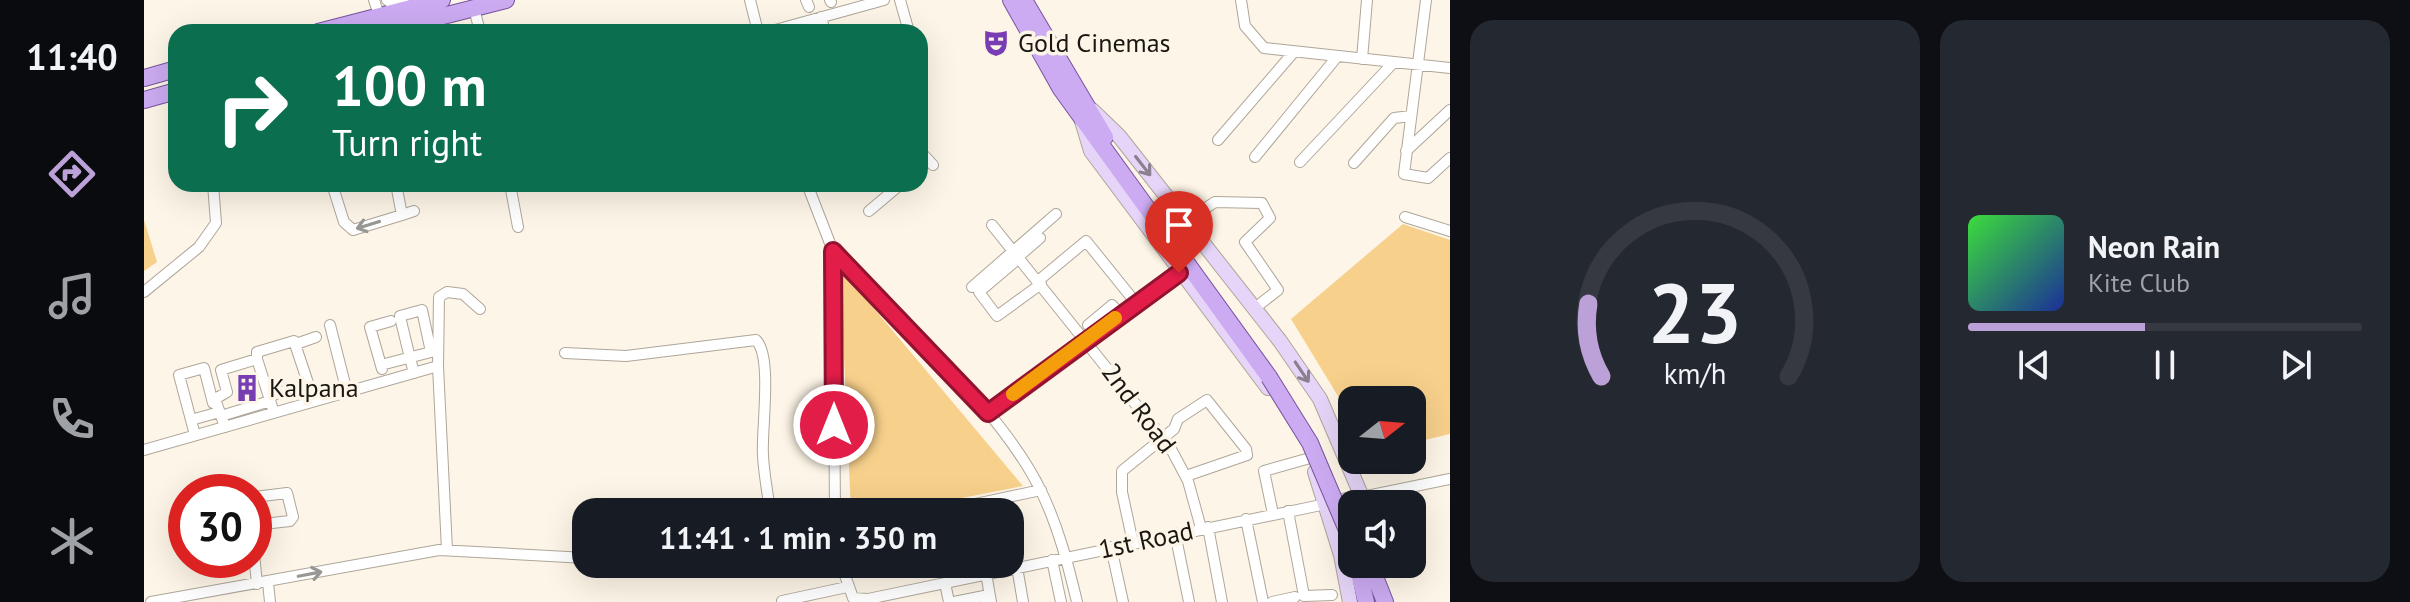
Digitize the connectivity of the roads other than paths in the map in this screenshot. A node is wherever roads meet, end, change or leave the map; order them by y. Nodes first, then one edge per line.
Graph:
1 (374, 0) edge
2 (442, 0) edge
3 (506, 0) edge
4 (750, 0) edge
5 (884, 0) edge
6 (900, 0) edge
7 (1011, 0) edge
8 (1024, 0) edge
9 (1241, 0) edge
10 (1367, 0) edge
11 (1426, 0) edge
12 (474, 8) junction
13 (391, 15) edge
14 (821, 17) junction
15 (352, 24) edge
16 (478, 24) edge
17 (756, 24) edge
18 (796, 24) edge
19 (823, 24) edge
20 (907, 24) edge
21 (1032, 24) junction
22 (1293, 53) junction
23 (1336, 58) junction
24 (1362, 59) junction
25 (1394, 62) junction
26 (1418, 64) junction
27 (1450, 68) edge
28 (168, 71) edge
29 (144, 78) edge
30 (168, 93) edge
31 (144, 100) edge
32 (1450, 110) edge
33 (1089, 116) junction
34 (1411, 116) junction
35 (1218, 140) dead end
36 (1406, 151) junction
37 (1255, 157) dead end
38 (1300, 162) dead end
39 (1449, 162) edge
40 (1354, 163) dead end
41 (214, 192) edge
42 (338, 192) edge
43 (398, 192) edge
44 (511, 192) edge
45 (810, 192) edge
46 (892, 192) edge
47 (414, 211) dead end
48 (869, 211) dead end
49 (1056, 214) dead end
50 (402, 215) junction
51 (1405, 217) dead end
52 (1186, 221) junction
53 (992, 225) dead end
54 (518, 227) dead end
55 (1450, 231) edge
56 (1083, 236) dead end
57 (1040, 238) dead end
58 (833, 251) junction
59 (1016, 257) junction
60 (1179, 273) junction
61 (1035, 280) junction
62 (972, 287) dead end
63 (144, 292) edge
64 (1136, 303) junction
65 (1255, 308) junction
66 (480, 309) dead end
67 (1120, 314) junction
68 (391, 321) dead end
69 (330, 325) dead end
70 (1088, 325) dead end
71 (316, 337) dead end
72 (1086, 339) junction
73 (296, 344) junction
74 (565, 353) dead end
75 (410, 358) junction
76 (257, 359) junction
77 (381, 365) junction
78 (438, 366) junction
79 (414, 373) junction
80 (1272, 374) junction
81 (385, 381) junction
82 (309, 384) junction
83 (347, 392) junction
84 (269, 399) junction
85 (314, 401) junction
86 (274, 413) junction
87 (988, 413) junction
88 (191, 420) junction
89 (220, 421) junction
90 (195, 435) junction
91 (1162, 437) junction
92 (144, 450) edge
93 (1310, 458) junction
94 (1186, 476) junction
95 (1450, 479) edge
96 (1041, 490) junction
97 (1339, 490) edge
98 (1359, 490) edge
99 (1396, 490) edge
100 (272, 495) edge
101 (768, 498) edge
102 (835, 498) edge
103 (1004, 498) edge
104 (1338, 502) edge
105 (1326, 504) junction
106 (1338, 509) edge
107 (1288, 511) junction
108 (1273, 514) junction
109 (1246, 519) junction
110 (272, 523) edge
111 (1204, 527) junction
112 (1175, 533) junction
113 (1133, 543) junction
114 (1111, 547) junction
115 (447, 550) junction
116 (1218, 552) dead end
117 (572, 557) edge
118 (1066, 557) junction
119 (1052, 560) junction
120 (1185, 562) dead end
121 (1024, 566) edge
122 (261, 578) edge
123 (844, 578) edge
124 (964, 578) edge
125 (987, 578) edge
126 (1019, 578) edge
127 (1360, 578) edge
128 (1376, 578) edge
129 (262, 583) junction
130 (942, 583) junction
131 (847, 588) junction
132 (1332, 595) dead end
133 (223, 596) edge
134 (1295, 597) dead end
135 (782, 601) edge
136 (151, 602) edge
137 (269, 602) edge
138 (941, 602) edge
139 (952, 602) edge
140 (989, 602) edge
141 (1023, 602) edge
142 (1061, 602) edge
143 (1077, 602) edge
144 (1123, 602) edge
145 (1192, 602) edge
146 (1222, 602) edge
147 (1228, 602) edge
148 (1263, 602) edge
149 (1272, 602) edge
150 (1350, 602) edge
151 (1366, 602) edge
152 (1385, 602) edge

1 - 13 street
2 - 13 main road
3 - 12 main road
4 - 17 street
5 - 14 street
6 - 20 street
7 - 21 main road
8 - 21 main road
9 - 22 street
10 - 24 street
11 - 26 street
12 - 13 main road
12 - 16 street
13 - 15 main road
14 - 18 street
14 - 19 street
21 - 33 main road
22 - 23 street
22 - 35 street
23 - 24 street
23 - 37 street
24 - 25 street
25 - 26 street
25 - 38 street
26 - 27 street
26 - 34 street
28 - 29 main road
30 - 31 main road
32 - 36 street
33 -> 52 street
33 - 60 street
33 - 80 main road
34 - 36 street
34 - 40 street
36 - 39 street
41 - 63 street
50 -> 42 street
43 - 50 street
44 - 54 street
45 - 58 street
46 - 48 street
47 - 50 street
49 - 59 street
51 - 55 street
52 - 65 street
52 - 65 street
53 - 59 street, 2nd Road
56 - 61 street
57 - 59 street
58 - 87 street
58 - 102 street
59 - 61 street, 2nd Road
59 - 61 street
59 - 62 street
60 - 64 street
60 - 93 street
61 - 64 street
61 - 72 street, 2nd Road
64 - 67 street
65 -> 98 street
66 - 78 street
67 - 70 street
67 - 72 street
68 - 77 street
69 - 83 street
71 - 73 street
72 - 87 street
72 - 91 street, 2nd Road
73 - 76 street
73 - 82 street
74 - 101 street
75 - 75 street
75 - 77 street
75 - 79 street
76 - 84 street
76 - 89 street
77 - 81 street
78 - 79 street
78 - 115 street
79 - 81 street
80 - 97 main road
80 - 106 main road, bridge
81 - 83 street
82 - 84 street
82 - 85 street
83 - 85 street
84 - 86 street
84 - 89 street
85 - 86 street
86 - 89 street
87 - 96 street
88 - 89 street
88 - 89 street
88 - 90 street
89 - 90 street
90 - 92 street
91 - 94 street, 2nd Road
91 - 94 street
91 - 113 street
93 - 105 street
93 - 108 street
94 - 111 street, 2nd Road
95 - 99 street, 1st Road
96 - 103 street
96 - 118 street
100 - 110 street
104 - 105 street, 1st Road
105 - 107 street, 1st Road
105 - 150 street
107 - 108 street, 1st Road
107 - 132 street
108 - 109 street, 1st Road
109 - 111 street, 1st Road
109 - 148 street
111 - 112 street, 1st Road
111 - 146 street, 2nd Road
112 - 113 street, 1st Road
112 - 145 street
113 - 114 street, 1st Road
114 - 118 street, 1st Road
114 - 144 street
115 - 117 street
129 -> 115 street
116 - 147 street
118 - 119 street, 1st Road
118 - 143 street
119 - 121 street, 1st Road
119 - 142 street
120 - 145 street
122 - 129 street
123 - 131 street
124 - 130 street, 1st Road
125 - 140 street
126 - 141 street
127 - 151 main road
128 - 152 main road
129 - 133 street
129 - 137 street
130 - 131 street, 1st Road
130 - 138 street
130 - 139 street
131 - 135 street, 1st Road
133 - 136 street
134 - 149 street
139 - 140 street

